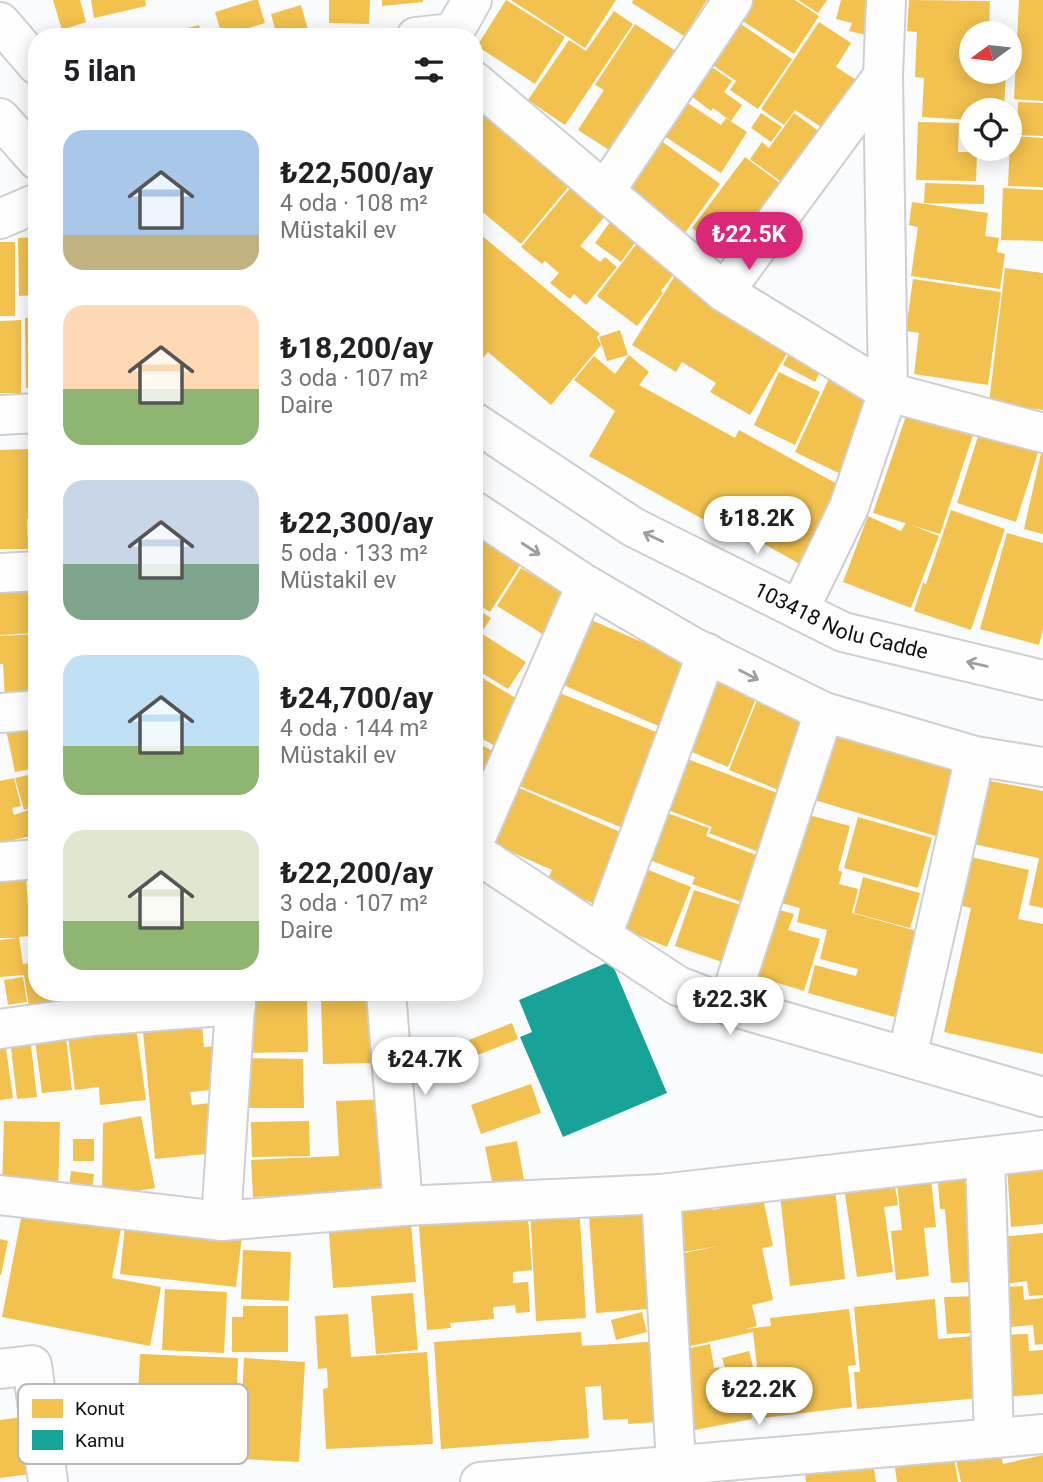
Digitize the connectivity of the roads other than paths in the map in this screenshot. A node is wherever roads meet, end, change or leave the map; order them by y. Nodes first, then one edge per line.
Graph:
1 (472, 0) edge
2 (733, 0) edge
3 (886, 0) edge
4 (0, 22) edge
5 (446, 28) edge
6 (28, 55) edge
7 (883, 76) junction
8 (483, 89) edge
9 (0, 118) edge
10 (28, 150) edge
11 (605, 191) junction
12 (28, 207) edge
13 (0, 219) edge
14 (724, 292) junction
15 (888, 392) junction
16 (28, 413) edge
17 (0, 415) edge
18 (483, 428) edge
19 (1043, 433) edge
20 (483, 518) edge
21 (28, 571) edge
22 (0, 573) edge
23 (586, 584) junction
24 (799, 610) junction
25 (707, 653) junction
26 (1043, 680) edge
27 (28, 711) edge
28 (824, 712) junction
29 (0, 713) edge
30 (975, 756) junction
31 (1043, 767) edge
32 (483, 821) edge
33 (483, 858) edge
34 (28, 860) edge
35 (0, 862) edge
36 (602, 936) junction
37 (164, 1001) edge
38 (236, 1001) edge
39 (387, 1001) edge
40 (92, 1004) edge
41 (728, 1005) junction
42 (0, 1029) edge
43 (907, 1057) junction
44 (1043, 1097) edge
45 (1043, 1150) edge
46 (985, 1157) junction
47 (661, 1194) junction
48 (0, 1195) edge
49 (403, 1206) junction
50 (221, 1221) junction
51 (0, 1369) edge
52 (35, 1384) edge
53 (1043, 1434) edge
54 (994, 1438) junction
55 (46, 1464) edge
56 (676, 1473) edge
57 (48, 1482) edge
58 (480, 1482) edge

1 - 5 street
2 - 11 street
3 - 7 street
4 - 6 street
7 - 14 street
7 - 15 street
8 - 11 street
9 - 10 street
11 - 14 street
12 - 13 street
14 - 15 street
15 - 19 street
15 - 24 street
16 - 17 street
24 -> 18 street, 103418 Nolu Cadde
20 -> 23 street
21 - 22 street
23 - 25 street
23 - 32 street
26 -> 24 street, 103418 Nolu Cadde
25 -> 28 street
25 - 36 street
27 - 29 street
28 - 30 street
28 - 41 street
30 - 31 street
30 - 43 street
33 - 36 street
34 - 35 street
36 - 41 street
37 - 40 street
38 - 50 street
39 - 49 street
40 - 42 street
41 - 43 street
43 - 44 street
45 - 46 street
46 - 47 street
46 - 54 street
47 - 49 street
47 - 56 street
48 - 50 street
49 - 50 street
51 - 52 street
53 - 54 street
54 - 56 street
55 - 57 street
56 - 58 street

